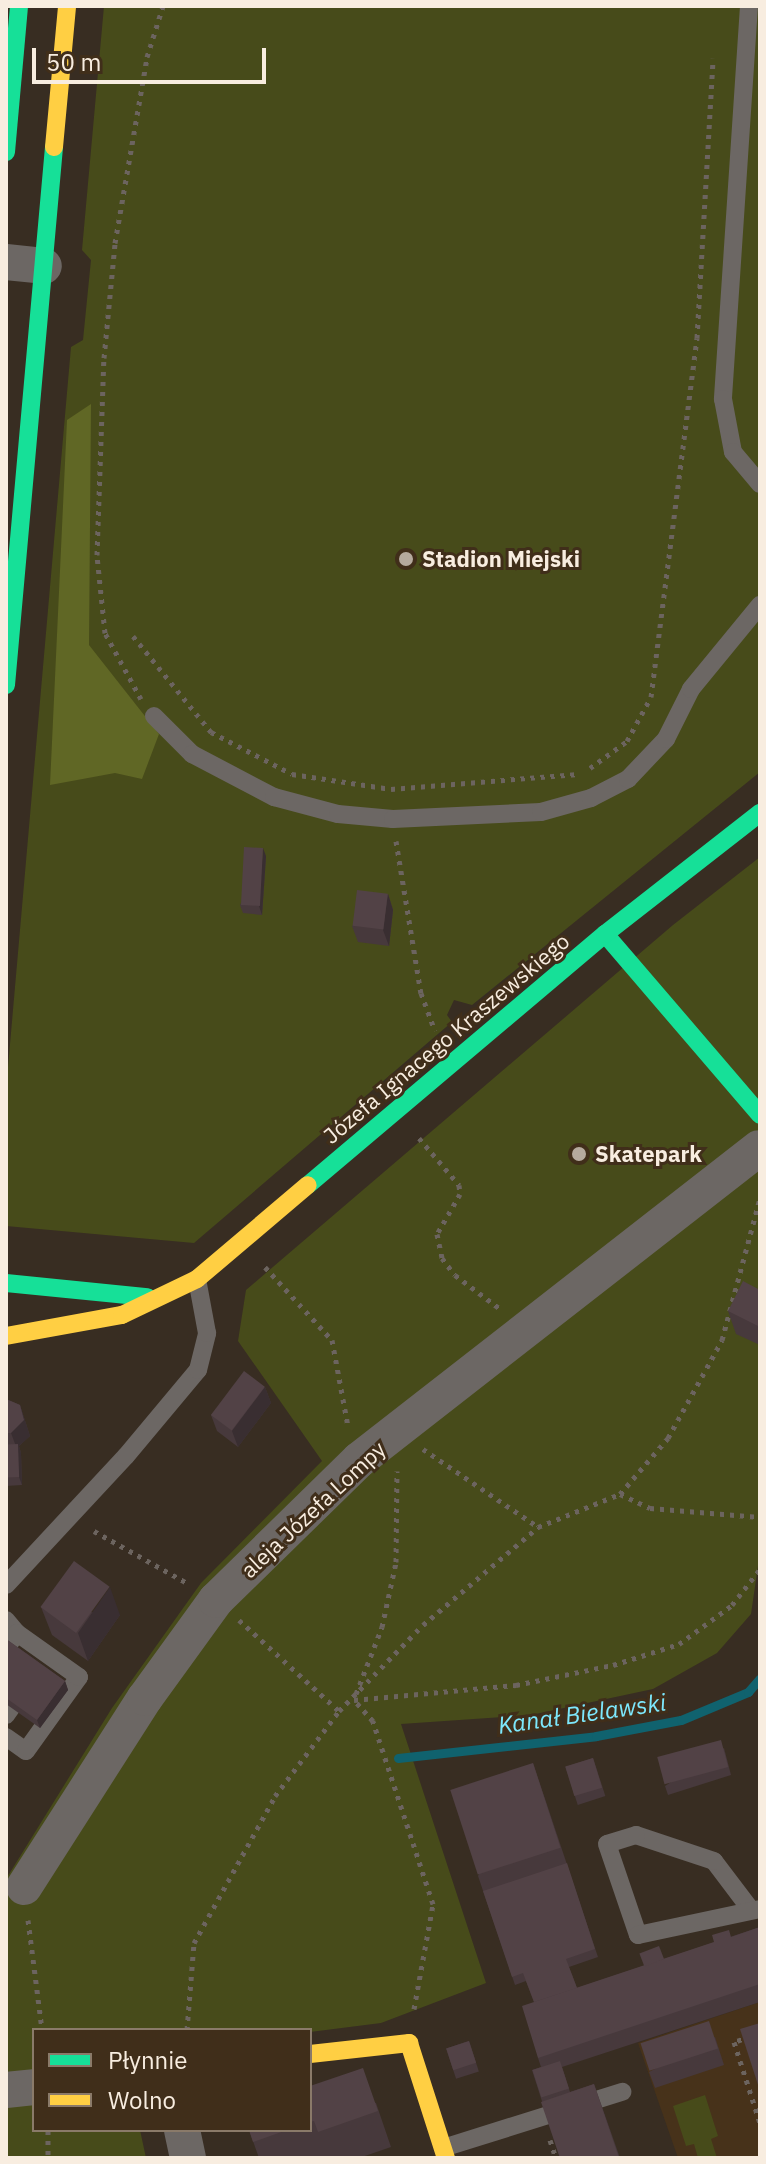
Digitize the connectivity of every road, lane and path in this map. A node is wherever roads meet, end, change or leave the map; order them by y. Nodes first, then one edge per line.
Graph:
1 (19, 6) edge
2 (67, 6) edge
3 (163, 6) edge
4 (749, 6) edge
5 (713, 58) dead end
6 (6, 152) edge
7 (6, 262) edge
8 (44, 266) junction
9 (760, 484) edge
10 (760, 605) edge
11 (133, 636) dead end
12 (6, 685) edge
13 (154, 716) joint
14 (760, 813) edge
15 (393, 819) junction
16 (605, 934) junction
17 (450, 1065) junction
18 (396, 1112) junction
19 (760, 1115) edge
20 (759, 1148) edge
21 (760, 1198) edge
22 (263, 1264) dead end
23 (197, 1279) junction
24 (6, 1283) edge
25 (162, 1297) junction
26 (529, 1330) junction
27 (6, 1336) edge
28 (397, 1432) junction
29 (359, 1460) junction
30 (620, 1494) junction
31 (760, 1517) edge
32 (538, 1527) junction
33 (94, 1531) dead end
34 (760, 1569) edge
35 (6, 1585) edge
36 (216, 1600) junction
37 (12, 1627) edge
38 (6, 1648) edge
39 (49, 1655) junction
40 (354, 1700) junction
41 (339, 1711) junction
42 (6, 1715) edge
43 (6, 1737) edge
44 (24, 1887) joint
45 (756, 1910) edge
46 (42, 2028) edge
47 (187, 2028) edge
48 (760, 2033) edge
49 (409, 2043) junction
50 (312, 2054) edge
51 (32, 2087) edge
52 (6, 2090) edge
53 (622, 2092) dead end
54 (760, 2123) edge
55 (48, 2132) edge
56 (182, 2132) edge
57 (444, 2153) edge
58 (48, 2158) edge
59 (188, 2158) edge

1 - 6 street
2 - 8 street
3 - 13 path
4 - 9 lane
5 - 11 path
7 - 8 street
8 - 12 street
10 - 15 lane
13 - 15 lane
14 - 16 street, Józefa Ignacego Kraszewskiego
15 - 17 path
16 - 17 street, Józefa Ignacego Kraszewskiego
16 - 19 street
17 - 18 street, Józefa Ignacego Kraszewskiego
18 - 23 street, Józefa Ignacego Kraszewskiego
18 - 26 path
20 - 26 street, aleja Józefa Lompy
21 - 30 path
22 - 29 path
23 - 25 street, Józefa Ignacego Kraszewskiego
23 - 35 lane
24 - 25 street
25 - 27 street, Józefa Ignacego Kraszewskiego
26 - 28 street, aleja Józefa Lompy
28 - 29 street, aleja Józefa Lompy
28 - 32 path
28 - 40 path
29 - 36 street, aleja Józefa Lompy
30 - 31 path
30 - 32 path
32 - 40 path
33 - 36 path
34 - 40 path
36 - 41 path
36 - 44 street, aleja Józefa Lompy
37 - 38 lane
37 - 39 lane
39 - 42 lane
39 - 43 lane
40 - 41 path
40 - 49 path
41 - 47 path
44 - 46 path
45 - 45 lane
48 - 54 path
49 - 50 street
49 - 57 street
51 - 52 street
53 - 57 lane
55 - 58 path
56 - 59 street

